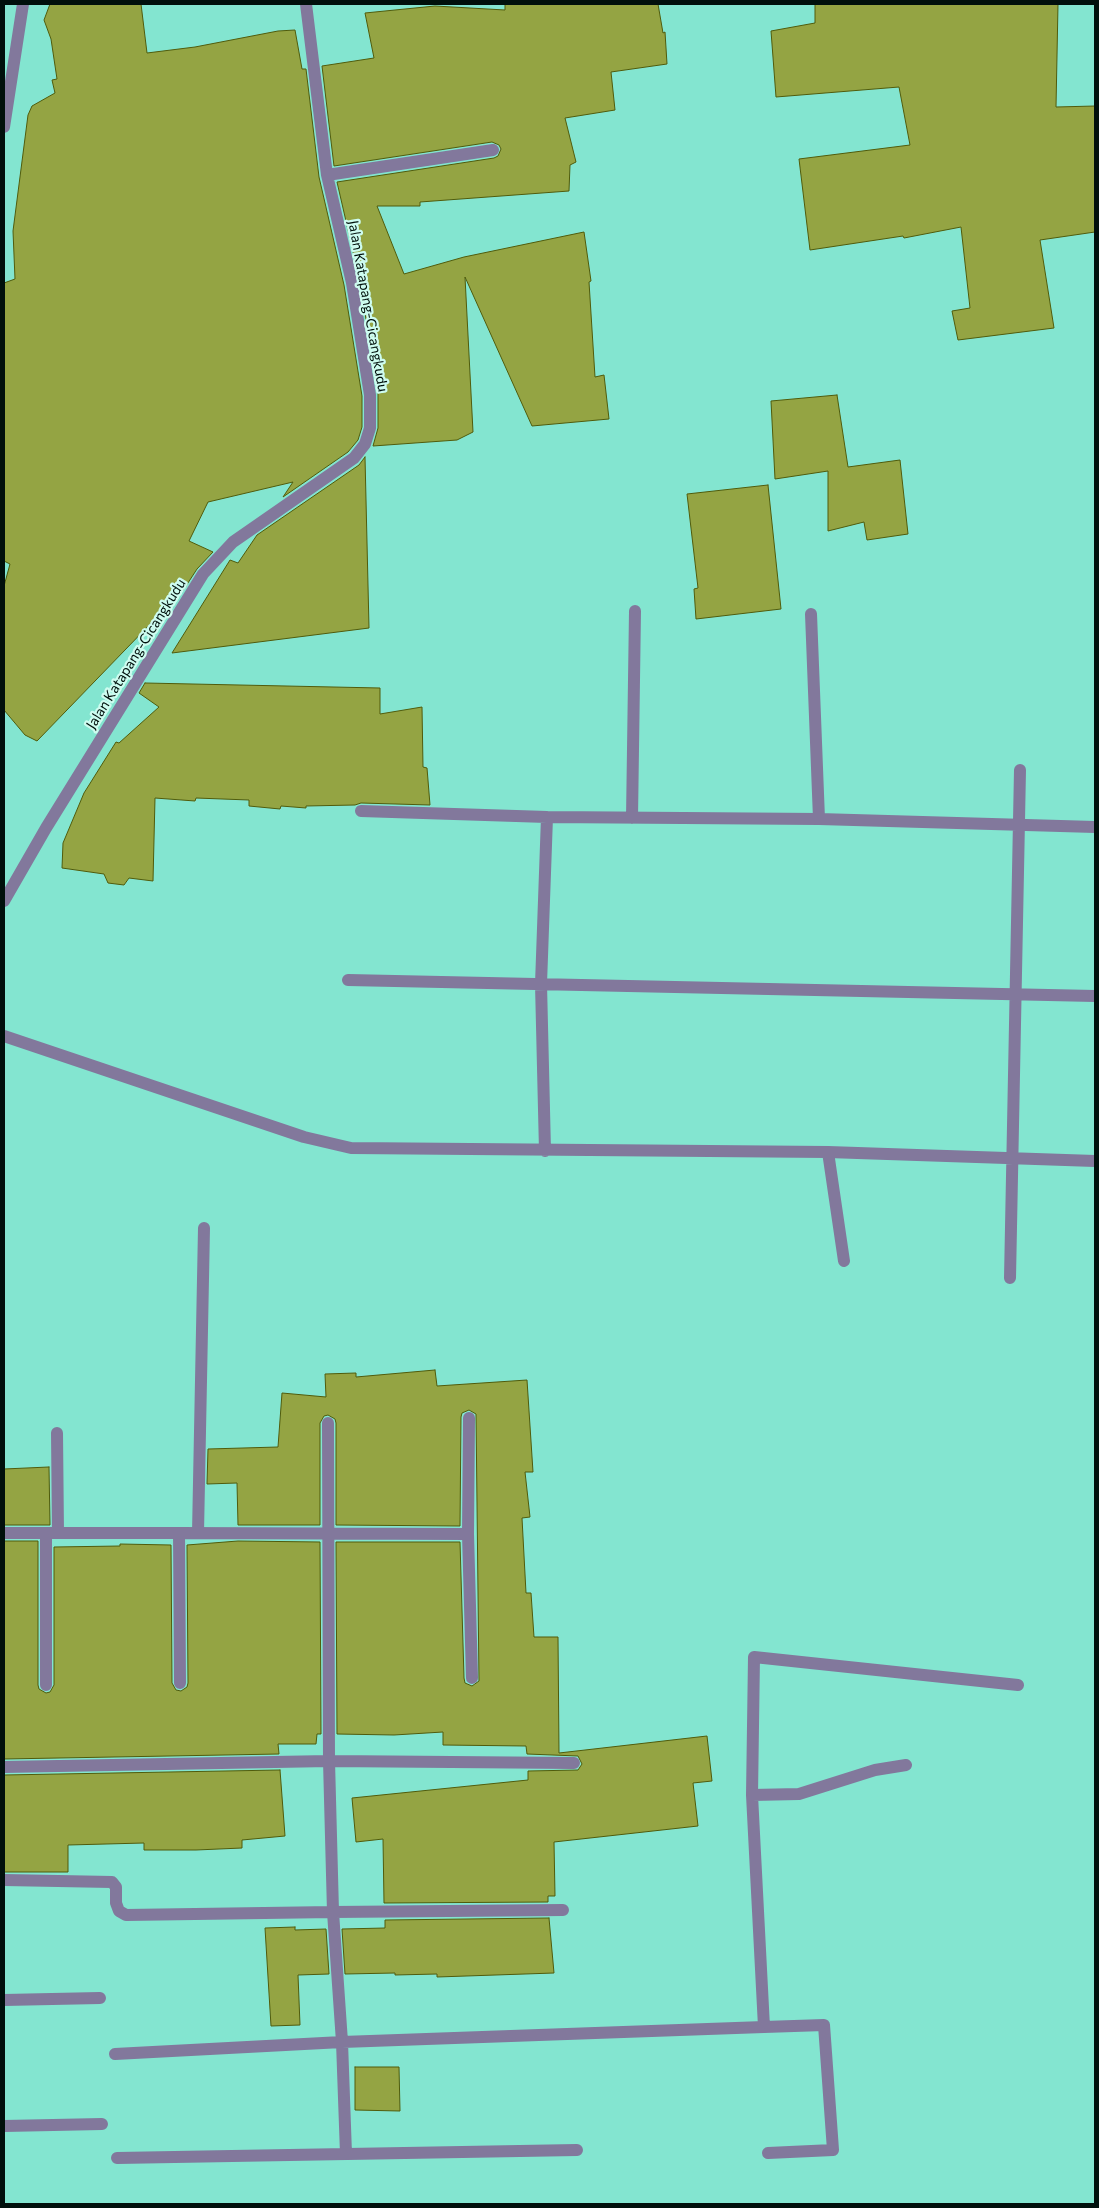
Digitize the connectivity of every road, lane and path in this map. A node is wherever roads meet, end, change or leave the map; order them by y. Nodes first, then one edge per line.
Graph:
1 (23, 4) edge
2 (306, 4) edge
3 (4, 127) edge
4 (493, 150) dead end
5 (327, 175) junction
6 (635, 611) dead end
7 (811, 614) dead end
8 (1020, 770) dead end
9 (361, 812) dead end
10 (546, 817) junction
11 (632, 818) junction
12 (819, 819) junction
13 (1019, 825) junction
14 (1095, 827) edge
15 (4, 901) edge
16 (348, 980) dead end
17 (541, 984) junction
18 (1015, 994) junction
19 (1095, 996) edge
20 (4, 1036) edge
21 (545, 1151) junction
22 (828, 1152) junction
23 (1012, 1158) junction
24 (1095, 1161) edge
25 (204, 1228) dead end
26 (844, 1261) dead end
27 (1010, 1278) dead end
28 (469, 1418) dead end
29 (328, 1423) dead end
30 (57, 1433) dead end
31 (4, 1533) edge
32 (52, 1533) junction
33 (179, 1534) junction
34 (198, 1534) junction
35 (328, 1534) junction
36 (468, 1534) junction
37 (472, 1678) dead end
38 (180, 1683) dead end
39 (46, 1685) dead end
40 (1018, 1685) dead end
41 (329, 1761) junction
42 (574, 1763) dead end
43 (906, 1765) dead end
44 (4, 1767) edge
45 (752, 1795) junction
46 (4, 1880) edge
47 (563, 1910) dead end
48 (333, 1912) junction
49 (100, 1998) dead end
50 (4, 2000) edge
51 (764, 2027) junction
52 (342, 2042) junction
53 (115, 2054) dead end
54 (102, 2124) dead end
55 (4, 2126) edge
56 (577, 2150) dead end
57 (768, 2153) dead end
58 (346, 2154) junction
59 (118, 2158) dead end

1 - 3 street
2 - 5 street, Jalan Katapang-Cicangkudu
4 - 5 street
5 - 15 street, Jalan Katapang-Cicangkudu
6 - 11 street
7 - 12 street
8 - 13 street
9 - 10 street
10 - 11 street
10 - 17 street
11 - 12 street
12 - 13 street
13 - 14 street
13 - 18 street
16 - 17 street
17 - 18 street
17 - 21 street
18 - 19 street
18 - 23 street
20 - 21 street
21 - 22 street
22 - 23 street
22 - 26 street
23 - 24 street
23 - 27 street
25 - 34 street
28 - 36 street
29 - 35 street
30 - 32 street
31 - 32 street
32 - 33 street
32 - 39 street
33 - 34 street
33 - 38 street
34 - 35 street
35 - 36 street
35 - 41 street
36 - 37 street
40 - 45 street
41 - 42 street
41 - 44 street
41 - 48 street
43 - 45 street
45 - 51 street
46 - 48 street
47 - 48 street
48 - 52 street
49 - 50 street
51 - 52 street
51 - 57 street
52 - 53 street
52 - 58 street
54 - 55 street
56 - 58 street
58 - 59 street

